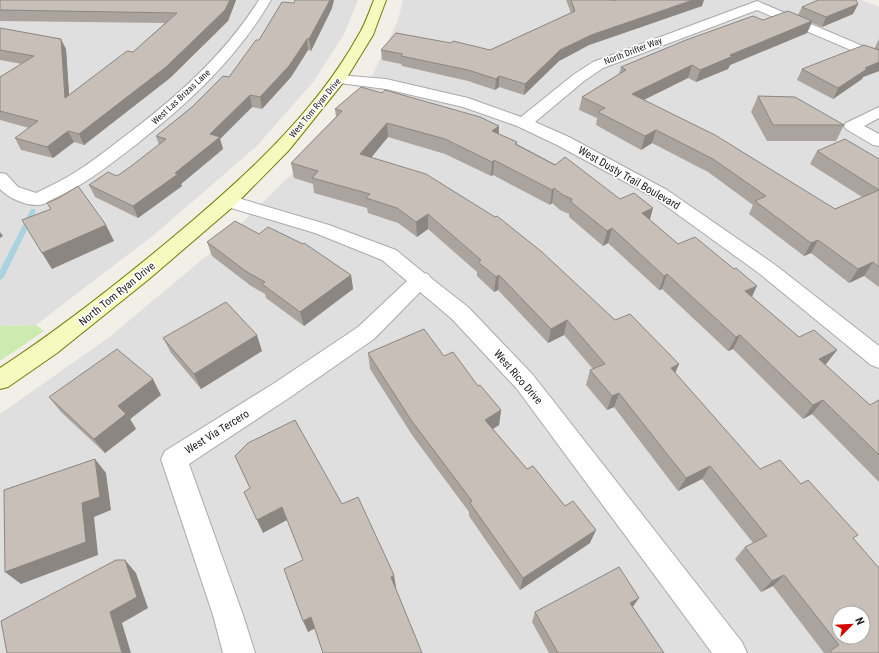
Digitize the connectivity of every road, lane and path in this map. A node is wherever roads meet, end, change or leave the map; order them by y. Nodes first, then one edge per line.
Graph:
1 (265, 0) edge
2 (373, 0) edge
3 (380, 0) edge
4 (879, 58) edge
5 (339, 79) junction
6 (879, 112) edge
7 (523, 123) junction
8 (879, 141) edge
9 (0, 178) edge
10 (228, 201) junction
11 (421, 279) junction
12 (879, 359) edge
13 (0, 380) edge
14 (239, 653) edge
15 (731, 653) edge

1 - 9 street, West Las Brizas Lane
2 - 3 street
3 - 5 street, West Tom Ryan Drive
4 - 7 street, North Drifter Way
5 - 7 street, West Dusty Trail Boulevard
5 - 10 street, West Tom Ryan Drive
6 - 8 street
7 - 12 street, West Dusty Trail Boulevard
10 - 11 street, West Rico Drive
10 - 13 street, North Tom Ryan Drive
11 - 14 street, West Via Tercero
11 - 15 street, West Rico Drive

